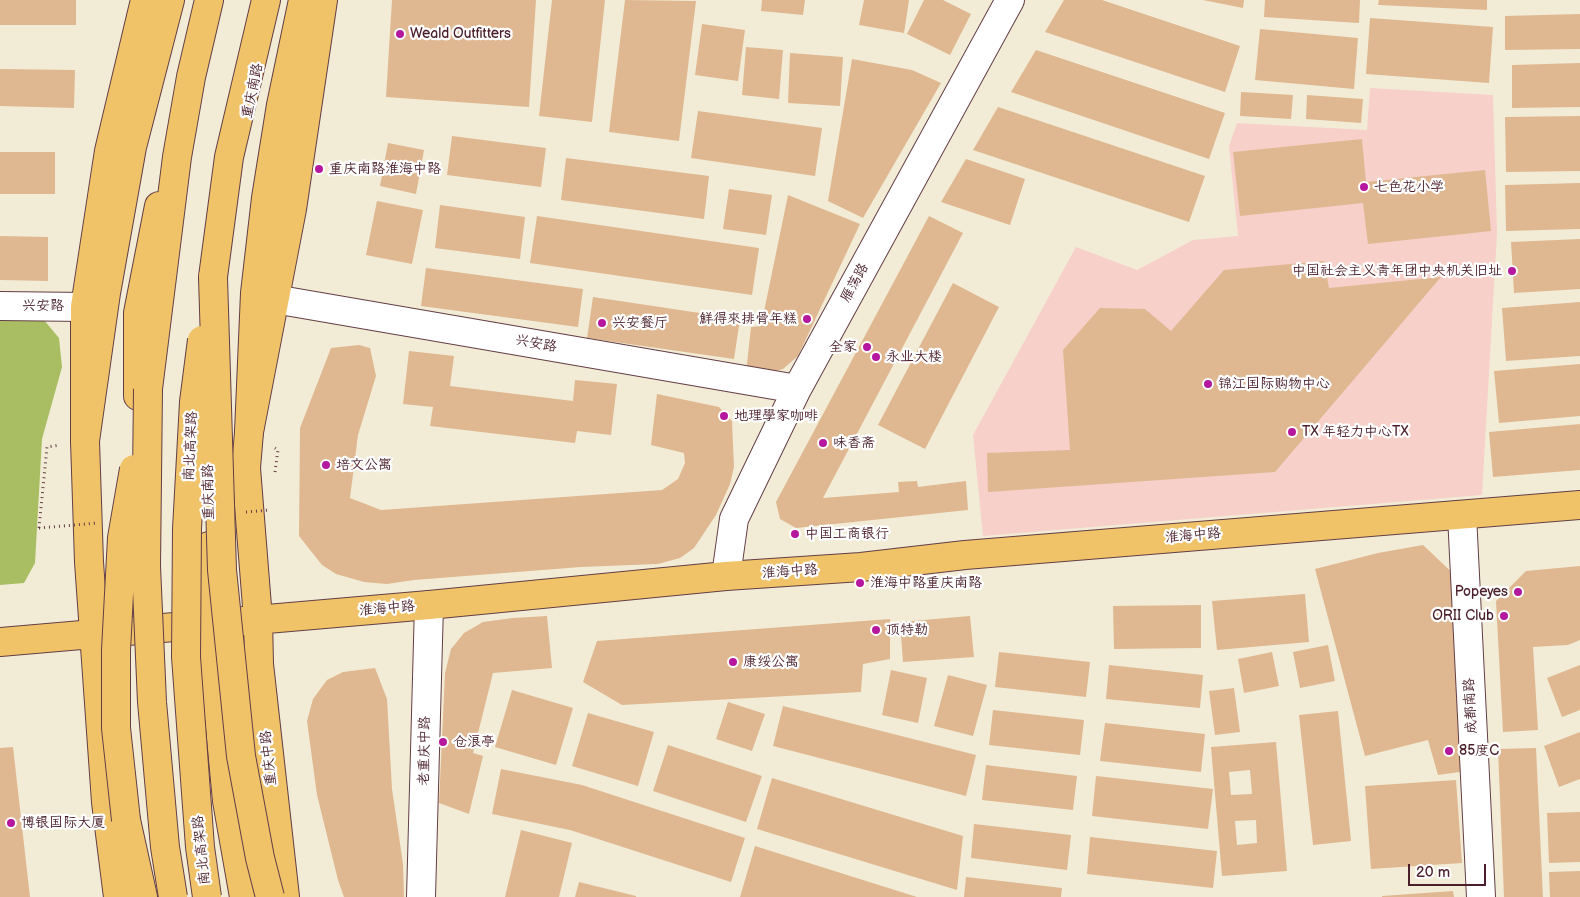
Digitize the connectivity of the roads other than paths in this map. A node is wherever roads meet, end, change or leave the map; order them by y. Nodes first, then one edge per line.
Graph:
1 (145, 0) edge
2 (170, 0) edge
3 (197, 0) edge
4 (209, 0) edge
5 (266, 0) edge
6 (273, 0) edge
7 (303, 0) edge
8 (323, 0) edge
9 (1010, 0) edge
10 (213, 277) junction
11 (274, 299) junction
12 (95, 300) junction
13 (0, 306) edge
14 (148, 389) junction
15 (797, 389) junction
16 (249, 432) junction
17 (246, 468) junction
18 (1580, 505) edge
19 (1462, 515) junction
20 (210, 558) junction
21 (726, 576) junction
22 (429, 606) junction
23 (258, 619) junction
24 (210, 623) junction
25 (137, 630) junction
26 (95, 634) junction
27 (0, 642) edge
28 (175, 896) edge
29 (118, 897) edge
30 (143, 897) edge
31 (207, 897) edge
32 (244, 897) edge
33 (270, 897) edge
34 (285, 897) edge
35 (421, 897) edge
36 (1481, 897) edge

1 - 12 main road
2 - 12 main road
3 - 25 main road
4 - 14 main road
5 - 10 main road, 南北高架路
6 - 20 main road, 重庆南路
7 - 16 main road
8 - 11 main road
9 - 15 street, 雁荡路
10 - 31 main road, 南北高架路, bridge
10 - 33 main road, bridge
11 - 15 street, 兴安路
11 - 16 main road
12 - 13 street, 兴安路
12 - 26 main road
14 - 28 main road, bridge
14 - 30 main road, bridge
15 - 21 street, 雁荡路
16 - 17 main road
17 - 20 main road
17 - 23 main road
18 - 19 main road, 淮海中路
19 - 21 main road, 淮海中路
19 - 36 street, 成都南路
20 - 24 main road, 重庆南路
21 - 22 main road, 淮海中路
22 - 23 main road, 淮海中路
22 - 35 street, 老重庆中路
23 - 24 main road, 淮海中路
23 - 34 main road, 重庆中路
24 - 25 main road, 淮海中路
24 - 32 main road, 重庆南路
25 - 26 main road, 淮海中路
25 - 28 main road
26 - 27 main road, 淮海中路
26 - 29 main road

